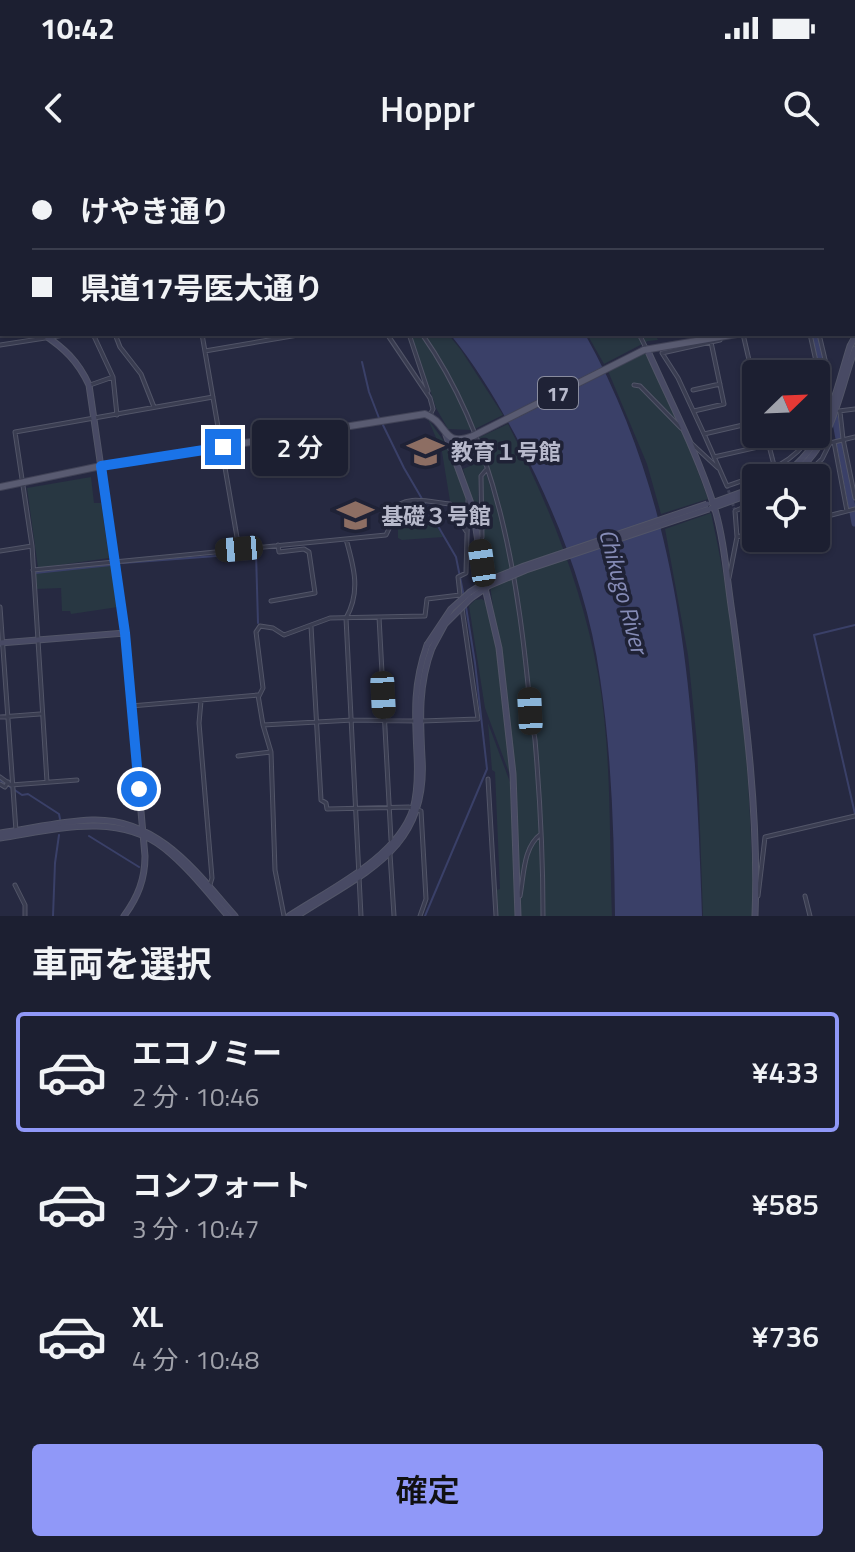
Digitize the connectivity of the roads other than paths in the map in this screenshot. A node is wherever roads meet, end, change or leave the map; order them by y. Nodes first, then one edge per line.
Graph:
1 (45, 336) edge
2 (94, 336) edge
3 (116, 336) edge
4 (202, 336) edge
5 (292, 336) edge
6 (388, 336) edge
7 (410, 336) edge
8 (423, 336) edge
9 (640, 336) edge
10 (727, 336) edge
11 (741, 336) edge
12 (811, 336) edge
13 (819, 336) edge
14 (721, 337) junction
15 (855, 337) edge
16 (711, 342) junction
17 (0, 345) edge
18 (645, 349) junction
19 (855, 349) edge
20 (205, 351) junction
21 (747, 360) edge
22 (113, 377) junction
23 (720, 384) junction
24 (89, 385) junction
25 (634, 385) dead end
26 (693, 390) dead end
27 (213, 397) junction
28 (430, 398) junction
29 (154, 407) junction
30 (855, 409) edge
31 (830, 410) edge
32 (834, 410) junction
33 (694, 411) junction
34 (830, 414) edge
35 (117, 415) junction
36 (430, 415) junction
37 (95, 419) junction
38 (830, 422) edge
39 (742, 425) edge
40 (684, 431) junction
41 (704, 434) junction
42 (448, 436) junction
43 (855, 437) edge
44 (843, 439) junction
45 (688, 440) junction
46 (834, 442) junction
47 (223, 447) junction
48 (752, 448) edge
49 (803, 448) edge
50 (812, 448) edge
51 (817, 448) edge
52 (714, 457) junction
53 (782, 464) edge
54 (797, 464) edge
55 (805, 464) edge
56 (818, 464) edge
57 (101, 466) junction
58 (486, 470) junction
59 (720, 470) junction
60 (742, 481) edge
61 (21, 482) junction
62 (0, 487) edge
63 (742, 495) edge
64 (468, 497) junction
65 (855, 498) edge
66 (711, 506) junction
67 (742, 508) tunnel mouth
68 (855, 509) edge
69 (847, 511) junction
70 (830, 515) edge
71 (466, 531) junction
72 (742, 536) edge
73 (737, 537) junction
74 (346, 539) junction
75 (479, 543) junction
76 (277, 544) junction
77 (32, 546) junction
78 (239, 549) junction
79 (0, 551) edge
80 (115, 560) junction
81 (33, 570) junction
82 (727, 582) junction
83 (486, 584) junction
84 (460, 595) junction
85 (271, 601) dead end
86 (0, 607) edge
87 (379, 617) junction
88 (346, 618) junction
89 (311, 626) junction
90 (125, 633) junction
91 (37, 641) junction
92 (1, 643) edge
93 (259, 696) junction
94 (201, 701) junction
95 (131, 706) junction
96 (42, 714) junction
97 (0, 717) edge
98 (7, 717) junction
99 (353, 720) junction
100 (418, 720) junction
101 (384, 721) junction
102 (317, 722) junction
103 (263, 725) junction
104 (271, 752) junction
105 (238, 756) dead end
106 (0, 777) edge
107 (488, 779) dead end
108 (77, 780) dead end
109 (47, 782) junction
110 (10, 784) junction
111 (2, 786) edge
112 (1, 792) edge
113 (355, 807) junction
114 (389, 808) junction
115 (416, 808) junction
116 (855, 816) edge
117 (143, 832) junction
118 (16, 833) junction
119 (541, 834) junction
120 (0, 835) edge
121 (393, 842) junction
122 (390, 854) junction
123 (359, 873) junction
124 (15, 885) dead end
125 (207, 889) junction
126 (805, 896) dead end
127 (756, 900) junction
128 (518, 904) junction
129 (222, 909) junction
130 (25, 916) edge
131 (124, 916) edge
132 (218, 916) edge
133 (228, 916) edge
134 (235, 916) edge
135 (287, 916) edge
136 (297, 916) edge
137 (361, 916) edge
138 (394, 916) edge
139 (420, 916) edge
140 (496, 916) edge
141 (518, 916) edge
142 (543, 916) edge
143 (755, 916) edge
144 (810, 916) edge

1 - 17 street
1 - 24 street
2 - 22 street
3 - 29 street
4 - 20 street
5 - 20 street
6 - 28 street
7 - 28 street
8 - 58 street
9 - 18 street
10 - 14 main road, 17
11 - 21 street
12 - 32 street
13 - 32 street
14 - 16 street
14 - 18 main road, 17
15 - 32 street
16 - 23 street
16 - 33 street
18 - 40 street
18 - 42 main road, 17, bridge
19 - 32 street
20 - 27 street
22 - 24 street
22 - 35 street
23 - 26 street
23 - 33 street
24 - 37 street
25 - 40 street
27 - 29 street
27 - 47 street
28 - 36 street
29 - 35 street
30 - 32 street
31 - 32 street
32 - 34 street
32 - 38 street
32 - 44 street
33 - 41 street
35 - 37 street
36 - 42 main road
36 - 47 main road
37 - 57 street
37 - 61 street
39 - 41 street
40 - 45 street
41 - 52 street
42 - 64 street
43 - 44 street
44 - 46 street
44 - 65 street
45 - 59 street
45 - 66 street
46 - 56 street
46 - 69 street
47 - 57 main road
47 - 78 street
48 - 52 street
49 - 53 street
50 - 54 street
51 - 55 street
52 - 59 street
57 - 61 main road
57 - 80 street
58 - 75 street
58 - 119 street
59 - 60 street
61 - 62 main road
61 - 77 street
63 - 66 street
64 - 71 street
64 - 75 street
66 - 82 street
66 - 83 street, bridge
67 - 73 street
68 - 69 street
69 - 70 street
71 - 74 street
71 - 84 street
72 - 73 street
73 - 82 street
74 - 76 street
74 - 88 street
75 - 83 street
76 - 78 street
76 - 85 street
77 - 79 street
77 - 81 street
78 - 80 street
80 - 81 street
80 - 90 street
81 - 91 street
82 - 127 street
83 - 100 street, bridge
83 - 128 street
84 - 87 street
84 - 100 street
86 - 92 street
87 - 88 street
87 - 101 street
88 - 89 street
88 - 99 street
89 - 93 street
89 - 102 street
90 - 91 street
90 - 95 street
91 - 92 street
91 - 96 street
92 - 98 street
93 - 94 street
93 - 103 street
94 - 95 street
94 - 125 street
95 - 117 street
96 - 98 street
96 - 109 street
97 - 98 street
98 - 110 street
99 - 101 street
99 - 102 street
99 - 113 street
100 - 101 street
100 - 115 street
101 - 114 street
102 - 103 street
102 - 113 street
103 - 104 street
104 - 105 street
104 - 135 street
106 - 110 street
107 - 140 street
108 - 109 street
109 - 110 street
110 - 111 street
110 - 118 street
111 - 112 street
113 - 114 street
113 - 123 street
114 - 115 street
114 - 121 street
115 - 121 street
115 - 122 street
115 - 139 street
116 - 127 street
117 - 118 street
117 - 125 street
117 - 131 street
118 - 120 street
119 - 128 street
119 - 142 street
121 - 123 street
122 - 123 street
122 - 138 street
123 - 135 street
123 - 136 street
123 - 137 street
124 - 130 street
125 - 129 street
125 - 134 street
126 - 144 street
127 - 143 street
128 - 141 street
129 - 132 street
129 - 133 street

